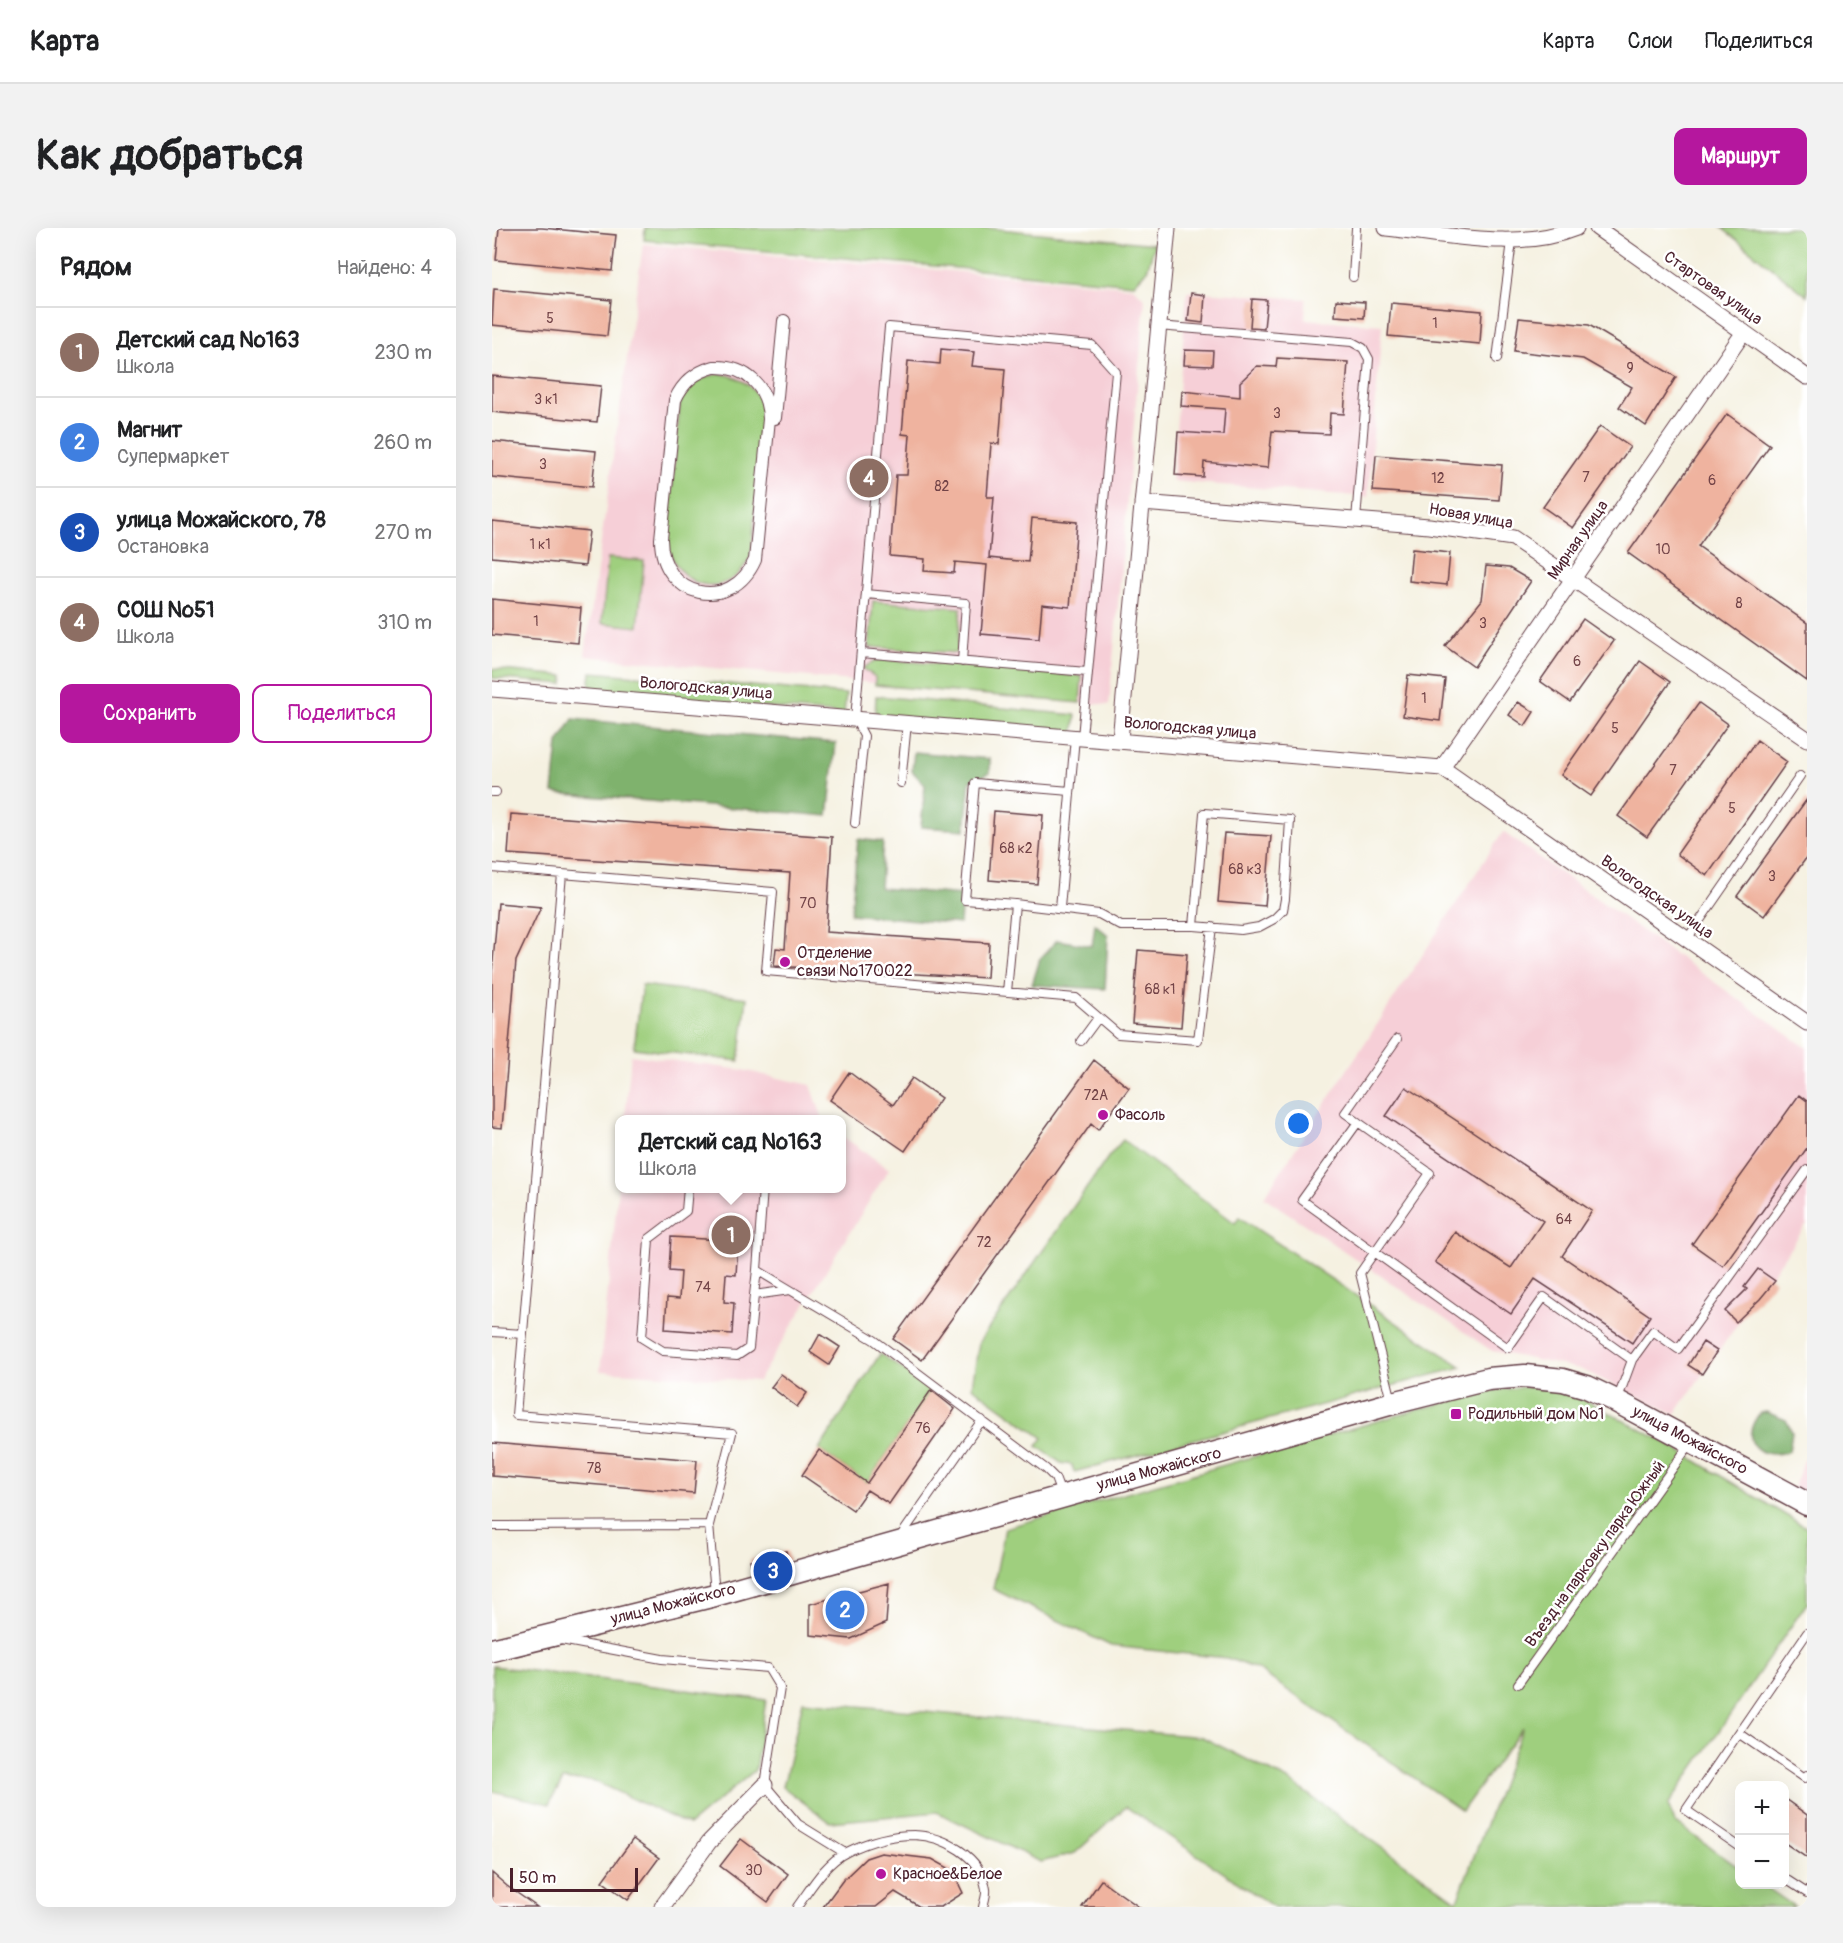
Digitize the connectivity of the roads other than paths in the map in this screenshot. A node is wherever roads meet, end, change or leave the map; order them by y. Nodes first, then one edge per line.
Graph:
1 (1168, 228) edge
2 (1356, 228) edge
3 (1386, 228) edge
4 (1576, 228) edge
5 (1597, 228) edge
6 (1512, 241) junction
7 (1353, 277) dead end
8 (784, 321) dead end
9 (1158, 326) junction
10 (1744, 332) junction
11 (1497, 358) dead end
12 (1807, 377) edge
13 (1142, 503) junction
14 (1356, 520) junction
15 (759, 554) junction
16 (1573, 579) junction
17 (866, 594) junction
18 (861, 653) junction
19 (962, 662) junction
20 (1087, 672) junction
21 (492, 689) edge
22 (855, 719) junction
23 (907, 723) junction
24 (1078, 737) junction
25 (1807, 739) edge
26 (1120, 740) junction
27 (1442, 768) junction
28 (1800, 776) dead end
29 (901, 783) dead end
30 (1070, 791) junction
31 (855, 823) dead end
32 (492, 868) edge
33 (562, 874) junction
34 (1015, 904) junction
35 (1060, 908) junction
36 (1194, 926) junction
37 (1212, 927) junction
38 (1687, 939) junction
39 (1007, 992) junction
40 (1098, 1017) junction
41 (1807, 1023) edge
42 (1397, 1039) dead end
43 (1081, 1041) dead end
44 (1358, 1122) junction
45 (1807, 1170) edge
46 (688, 1193) edge
47 (762, 1193) edge
48 (1375, 1252) junction
49 (757, 1270) junction
50 (790, 1290) junction
51 (754, 1295) junction
52 (492, 1332) edge
53 (523, 1334) junction
54 (1632, 1360) junction
55 (1616, 1401) junction
56 (1393, 1403) junction
57 (982, 1420) junction
58 (1693, 1440) junction
59 (1062, 1496) junction
60 (1807, 1504) edge
61 (709, 1525) junction
62 (492, 1526) edge
63 (895, 1544) junction
64 (715, 1595) junction
65 (1807, 1633) edge
66 (545, 1637) junction
67 (492, 1650) edge
68 (1518, 1684) dead end
69 (1739, 1733) junction
70 (1807, 1775) edge
71 (765, 1785) junction
72 (1735, 1844) edge
73 (845, 1853) junction
74 (1789, 1881) edge
75 (1807, 1893) edge
76 (662, 1907) edge
77 (798, 1907) edge
78 (983, 1907) edge

1 - 9 street
2 - 7 lane
3 - 6 street
4 - 6 street
5 - 10 street, Стартовая улица
6 - 11 lane
8 - 15 street
9 - 13 street
9 - 14 lane
10 - 12 street, Стартовая улица
10 - 16 street, Мирная улица
13 - 14 street, Новая улица
13 - 26 street
14 - 16 street, Новая улица
15 - 15 street
16 - 25 street, Новая улица
16 - 27 street, Мирная улица
17 - 18 lane
17 - 19 lane
17 - 20 lane
18 - 19 lane
18 - 22 lane
19 - 20 lane
20 - 24 lane
21 - 22 street, Вологодская улица
22 - 23 street, Вологодская улица
22 - 31 lane
23 - 24 street, Вологодская улица
23 - 29 lane
24 - 26 street, Вологодская улица
24 - 30 lane
26 - 27 street, Вологодская улица
27 - 38 street, Вологодская улица
28 - 38 lane
30 - 34 lane
30 - 35 lane
32 - 33 lane
33 - 39 lane
33 - 53 lane
34 - 35 lane
34 - 39 lane
35 - 36 lane
36 - 37 lane
36 - 37 lane
37 - 40 lane
38 - 41 street, Вологодская улица
39 - 40 lane
40 - 43 lane
42 - 44 lane
44 - 48 lane
44 - 48 lane
45 - 54 lane
46 - 51 lane
47 - 49 lane
48 - 54 lane
48 - 56 lane
49 - 50 lane
49 - 51 lane
50 - 51 lane
50 - 57 lane
52 - 53 lane
53 - 61 lane
54 - 55 lane
55 - 56 main road, улица Можайского
55 - 58 main road, улица Можайского
56 - 59 main road, улица Можайского
57 - 59 lane
57 - 63 lane
58 - 60 main road, улица Можайского
58 - 68 lane, Въезд на парковку парка Южный
59 - 63 main road, улица Можайского
61 - 62 lane
61 - 64 lane
63 - 64 main road, улица Можайского
64 - 66 main road, улица Можайского
65 - 69 lane
66 - 67 main road, улица Можайского
66 - 71 lane
69 - 70 lane
69 - 72 lane
71 - 73 lane
71 - 76 street
73 - 77 lane
73 - 78 lane
74 - 75 lane

